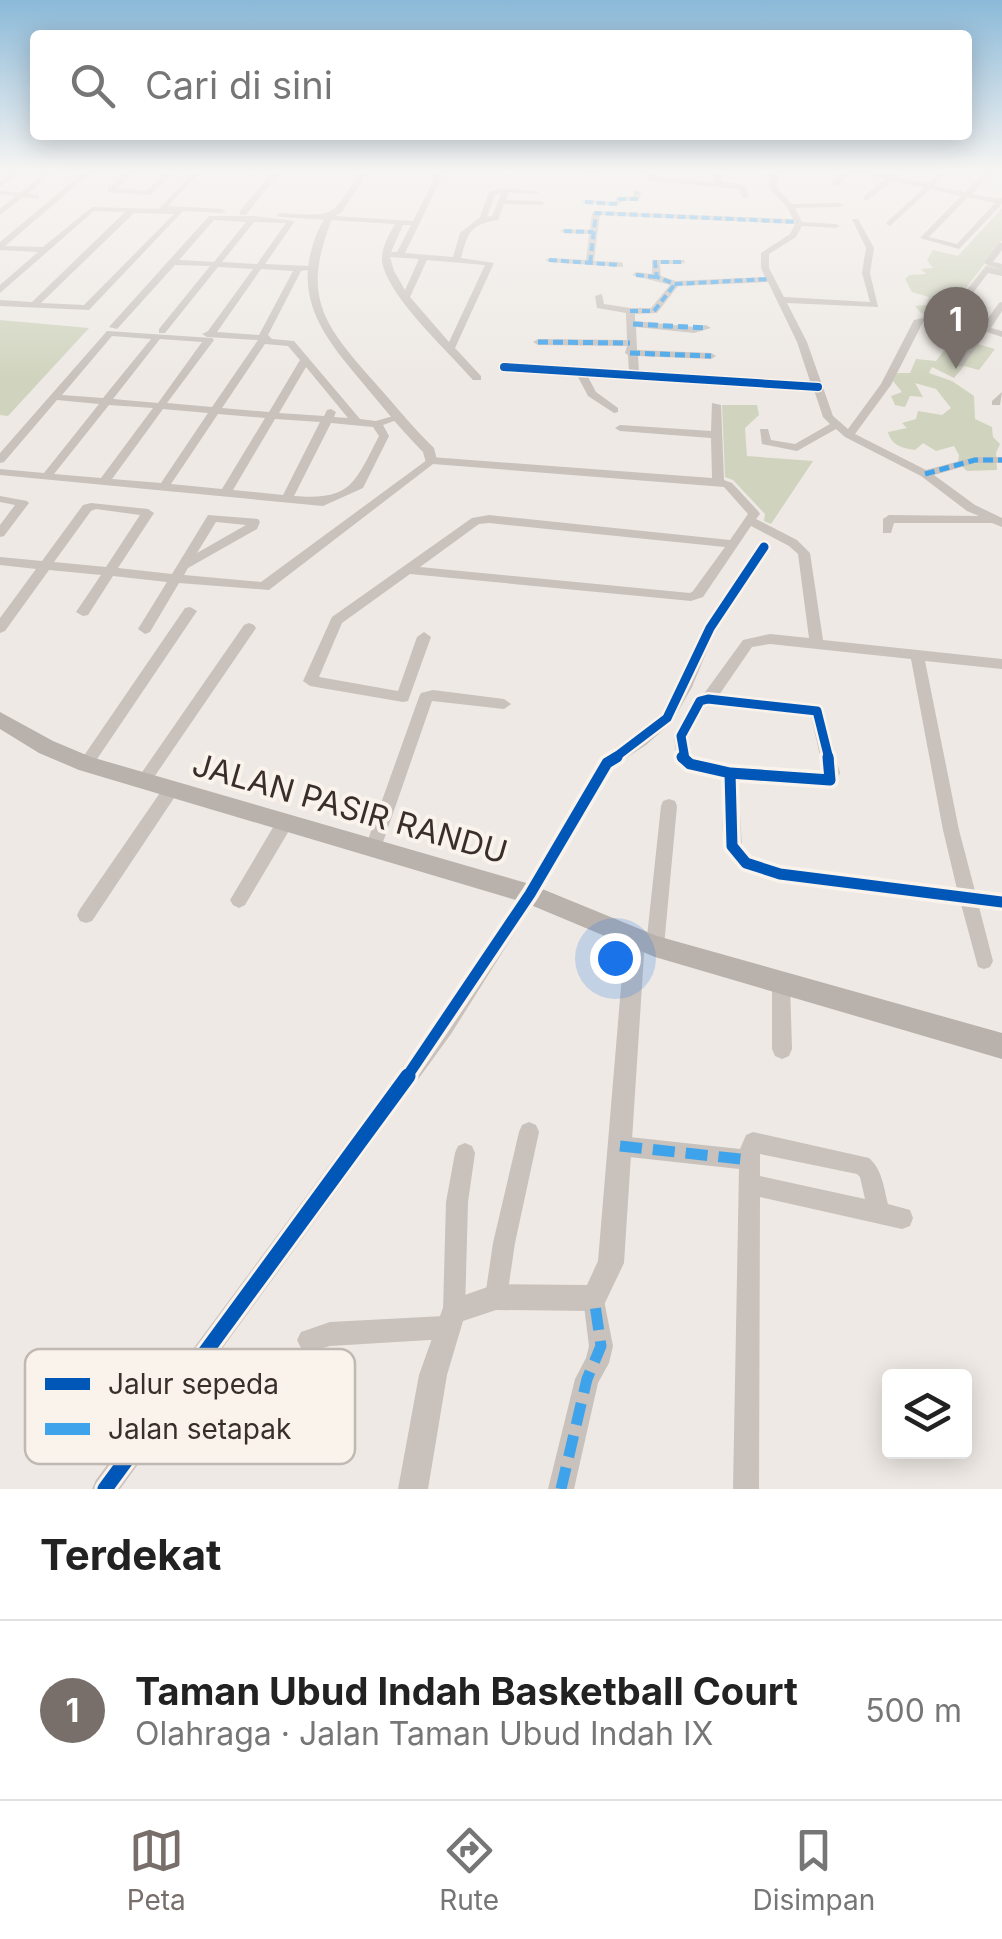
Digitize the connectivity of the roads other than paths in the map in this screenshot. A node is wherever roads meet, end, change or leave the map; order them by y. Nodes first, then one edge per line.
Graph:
1 (57, 240) edge
2 (104, 240) edge
3 (153, 240) edge
4 (193, 240) edge
5 (230, 240) edge
6 (278, 240) edge
7 (317, 240) edge
8 (392, 240) edge
9 (406, 240) edge
10 (462, 240) edge
11 (593, 240) edge
12 (785, 240) edge
13 (866, 240) edge
14 (927, 240) edge
15 (965, 240) edge
16 (1002, 245) edge
17 (653, 247) dead end
18 (0, 248) edge
19 (44, 252) junction
20 (386, 254) junction
21 (400, 254) junction
22 (424, 256) junction
23 (456, 258) junction
24 (550, 260) dead end
25 (174, 262) junction
26 (654, 262) junction
27 (681, 262) dead end
28 (590, 263) junction
29 (214, 264) junction
30 (620, 265) dead end
31 (260, 267) junction
32 (988, 267) junction
33 (304, 269) junction
34 (1002, 270) edge
35 (636, 275) dead end
36 (657, 277) junction
37 (770, 279) junction
38 (675, 284) junction
39 (0, 290) edge
40 (599, 296) dead end
41 (405, 298) junction
42 (784, 300) junction
43 (0, 303) edge
44 (38, 305) junction
45 (1002, 306) edge
46 (630, 310) junction
47 (274, 319) junction
48 (919, 320) dead end
49 (633, 324) junction
50 (706, 328) dead end
51 (986, 329) junction
52 (160, 333) junction
53 (211, 334) junction
54 (1002, 334) edge
55 (262, 338) junction
56 (538, 342) dead end
57 (452, 346) junction
58 (630, 348) junction
59 (711, 356) dead end
60 (305, 360) junction
61 (960, 364) dead end
62 (504, 367) dead end
63 (581, 373) junction
64 (634, 374) junction
65 (476, 378) dead end
66 (818, 387) junction
67 (54, 397) junction
68 (107, 401) junction
69 (340, 402) junction
70 (716, 405) dead end
71 (160, 406) junction
72 (614, 410) dead end
73 (216, 411) junction
74 (272, 416) junction
75 (400, 418) junction
76 (325, 420) junction
77 (356, 422) junction
78 (376, 424) junction
79 (837, 424) junction
80 (620, 428) dead end
81 (764, 431) dead end
82 (717, 435) junction
83 (849, 435) junction
84 (0, 460) edge
85 (431, 460) junction
86 (1002, 460) edge
87 (0, 472) edge
88 (926, 474) junction
89 (46, 477) junction
90 (104, 482) junction
91 (718, 482) junction
92 (164, 487) junction
93 (226, 492) junction
94 (287, 498) junction
95 (0, 499) edge
96 (998, 522) edge
97 (757, 525) junction
98 (887, 530) dead end
99 (0, 533) edge
100 (1002, 538) edge
101 (732, 544) junction
102 (764, 547) dead end
103 (0, 561) edge
104 (44, 566) junction
105 (184, 566) junction
106 (406, 570) junction
107 (108, 572) junction
108 (176, 579) junction
109 (83, 612) dead end
110 (190, 612) dead end
111 (0, 628) edge
112 (249, 628) dead end
113 (145, 629) dead end
114 (424, 637) dead end
115 (818, 644) junction
116 (917, 654) junction
117 (1002, 664) edge
118 (708, 699) junction
119 (504, 704) dead end
120 (0, 719) edge
121 (86, 764) junction
122 (730, 773) junction
123 (142, 782) junction
124 (170, 790) junction
125 (669, 806) dead end
126 (284, 824) junction
127 (373, 848) junction
128 (530, 894) junction
129 (966, 898) junction
130 (239, 900) dead end
131 (1002, 902) edge
132 (86, 915) dead end
133 (645, 943) junction
134 (984, 961) dead end
135 (781, 983) junction
136 (1002, 1046) edge
137 (782, 1049) dead end
138 (529, 1132) dead end
139 (620, 1146) junction
140 (464, 1153) dead end
141 (750, 1160) junction
142 (750, 1184) junction
143 (879, 1213) junction
144 (902, 1218) dead end
145 (496, 1297) junction
146 (594, 1298) junction
147 (450, 1319) junction
148 (308, 1340) dead end
149 (208, 1349) edge
150 (123, 1464) edge
151 (105, 1489) edge
152 (414, 1489) edge
153 (561, 1489) edge
154 (746, 1489) edge

1 - 19 street
2 - 44 street
3 - 44 street
4 - 25 street
5 - 29 street
6 - 31 street
7 - 33 street
8 - 20 street
9 - 21 street
10 - 23 street
11 - 28 street
12 - 37 street
13 - 42 street
14 - 15 street
16 - 32 street
17 - 26 street
18 - 19 street
19 - 39 street
20 - 21 street
20 - 41 street
21 - 22 street
22 - 23 street
22 - 41 street
23 - 57 street
24 - 28 street
25 - 29 street
25 - 52 street
26 - 27 street
26 - 36 street
28 - 30 street
29 - 31 street
29 - 52 street
31 - 33 street
31 - 53 street
32 - 34 street
32 - 51 street
33 - 47 street
33 - 75 street
35 - 36 street
36 - 38 street
37 - 38 street
37 - 42 street
38 - 46 street
40 - 46 street
41 - 57 street
42 - 66 street
43 - 44 street
45 - 51 street
46 - 49 street
47 - 55 street
47 - 55 street
48 - 83 street
49 - 50 street
49 - 58 street
51 - 54 street
51 - 61 street
52 - 53 street
52 - 67 street
52 - 68 street
52 - 71 street
53 - 55 street
56 - 58 street
57 - 65 street
58 - 59 street
58 - 64 street
60 - 69 street
60 - 73 street
60 - 74 street
62 - 63 street
63 - 64 street
63 - 72 street
64 - 66 street
66 - 79 street
67 - 68 street
67 - 84 street
68 - 71 street
68 - 89 street
69 - 76 street
69 - 77 street
70 - 82 street
71 - 73 street
71 - 90 street
73 - 74 street
73 - 92 street
74 - 76 street
74 - 93 street
75 - 78 street
75 - 85 street
76 - 77 street
76 - 94 street
77 - 78 street
78 - 94 street
79 - 81 street
79 - 83 street
80 - 82 street
82 - 91 street
83 - 88 street
85 - 91 street
85 - 108 street
86 - 88 street
87 - 89 street
88 - 96 street
89 - 90 street
90 - 92 street
91 - 97 street
92 - 93 street
93 - 94 street
95 - 99 street
96 - 98 street
96 - 100 street
97 - 101 street
97 - 115 street
101 - 106 street
101 - 106 street
102 - 128 street
103 - 104 street
104 - 107 street
104 - 107 street
104 - 111 street
105 - 105 street
105 - 108 street
106 - 114 street
107 - 108 street
107 - 109 street
108 - 113 street
110 - 121 street
112 - 123 street
115 - 116 street
115 - 118 street
116 - 117 street
116 - 129 street
118 - 122 street
118 - 122 street
119 - 127 street
120 - 121 main road, JALAN PASIR RANDU
121 - 123 main road, JALAN PASIR RANDU
122 - 129 street
123 - 124 main road, JALAN PASIR RANDU
124 - 126 main road, JALAN PASIR RANDU
124 - 132 street
125 - 133 street
126 - 127 main road, JALAN PASIR RANDU
126 - 130 street
127 - 128 main road, JALAN PASIR RANDU
128 - 133 main road, JALAN PASIR RANDU
128 - 149 street
129 - 131 street
129 - 134 street
133 - 135 main road, JALAN PASIR RANDU
133 - 139 street
135 - 136 main road, JALAN PASIR RANDU
135 - 137 street
138 - 145 street
139 - 141 street
139 - 146 street
140 - 147 street
141 - 142 street
141 - 143 street
142 - 143 street
142 - 154 street
143 - 144 street
145 - 146 street
145 - 147 street
146 - 153 street
147 - 148 street
147 - 152 street
150 - 151 street

